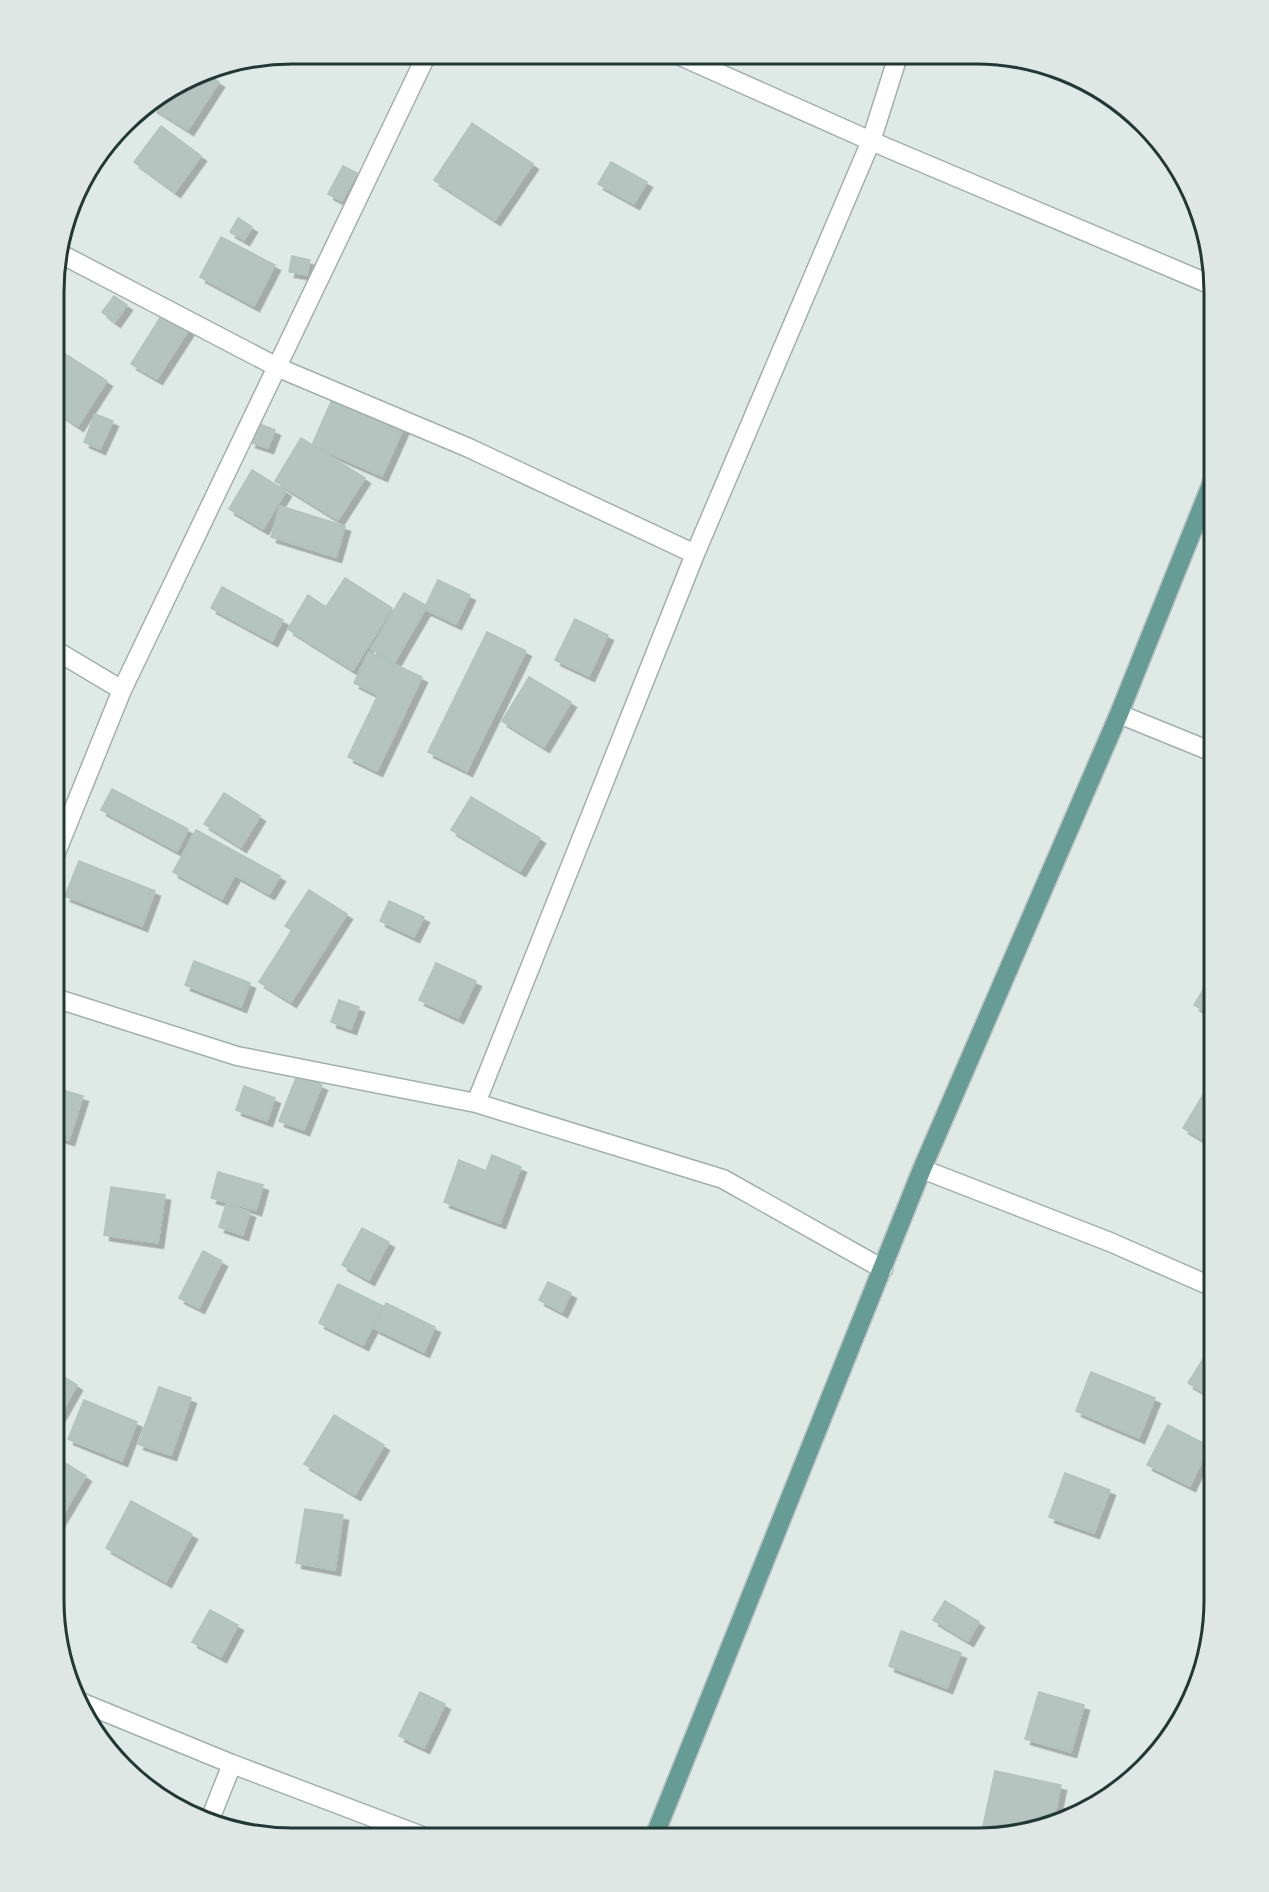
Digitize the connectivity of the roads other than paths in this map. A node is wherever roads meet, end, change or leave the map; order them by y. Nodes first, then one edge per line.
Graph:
1 (422, 64) edge
2 (698, 64) edge
3 (895, 64) edge
4 (871, 141) junction
5 (67, 257) edge
6 (1204, 282) edge
7 (279, 368) junction
8 (1204, 502) edge
9 (695, 554) junction
10 (64, 655) edge
11 (122, 690) junction
12 (1119, 714) junction
13 (1204, 749) edge
14 (64, 833) edge
15 (64, 1001) edge
16 (476, 1102) junction
17 (922, 1169) junction
18 (883, 1269) junction
19 (1204, 1283) edge
20 (91, 1706) edge
21 (232, 1764) junction
22 (213, 1813) edge
23 (401, 1828) edge
24 (658, 1828) edge

1 - 7 street
2 - 4 street
3 - 4 street
4 - 6 street
4 - 9 street
5 - 7 street
7 - 9 street
7 - 11 street
8 - 12 main road
9 - 16 street
10 - 11 street
11 - 14 street
12 - 13 street
12 - 17 main road
15 - 16 street
16 - 18 street
17 - 18 main road
17 - 19 street
18 - 24 main road
20 - 21 street
21 - 22 street
21 - 23 street

